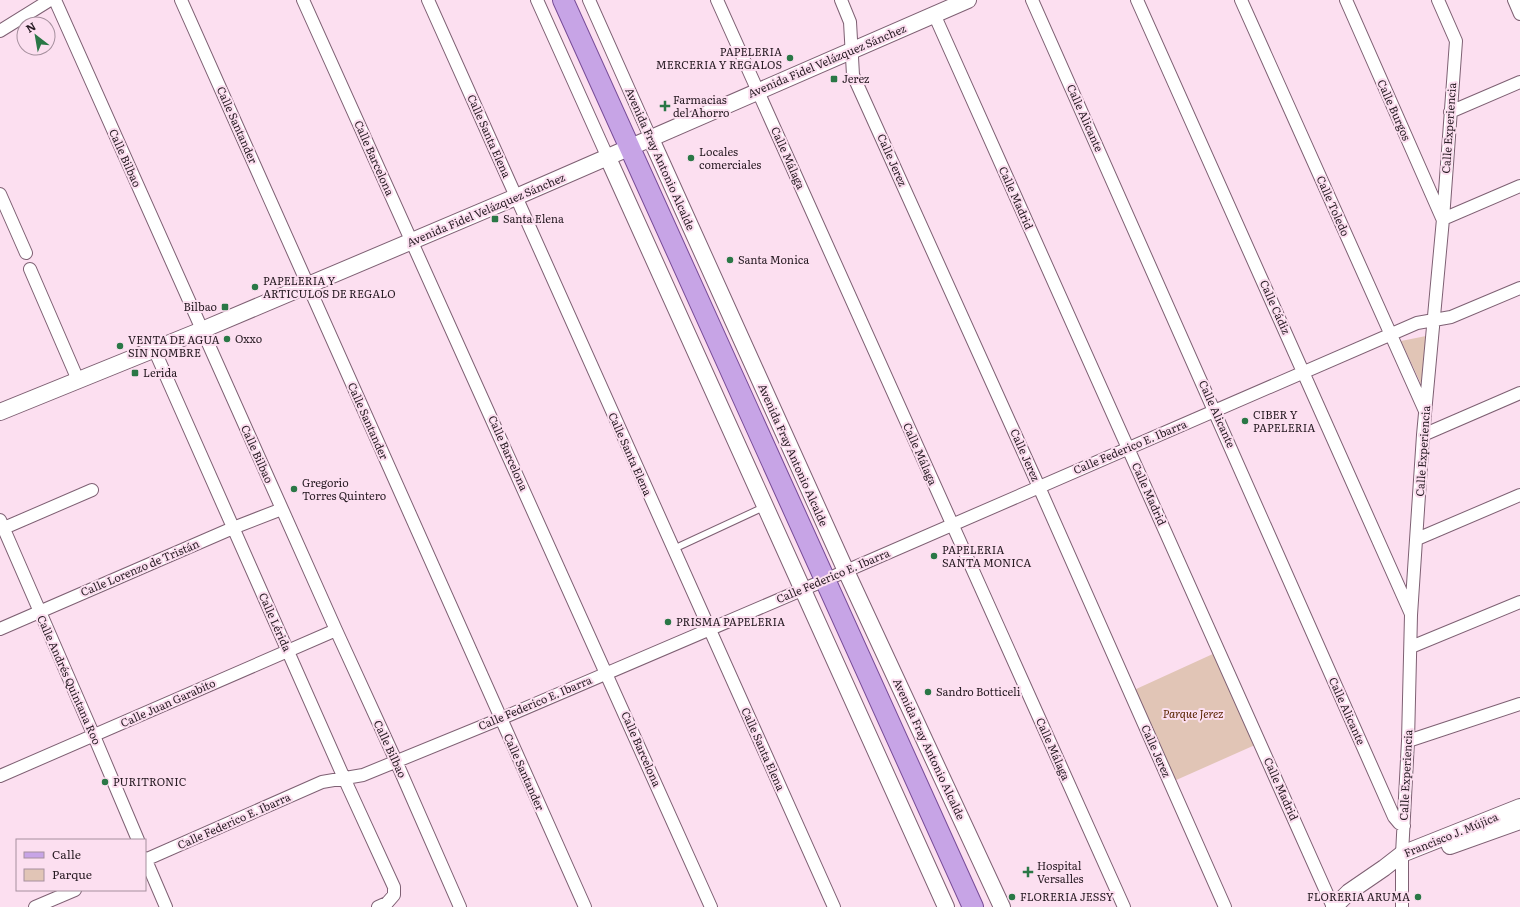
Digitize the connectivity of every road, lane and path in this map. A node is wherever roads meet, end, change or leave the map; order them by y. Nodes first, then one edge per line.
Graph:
1 (50, 0) edge
2 (55, 0) edge
3 (181, 0) edge
4 (303, 0) edge
5 (428, 0) edge
6 (537, 0) edge
7 (563, 0) edge
8 (589, 0) edge
9 (717, 0) edge
10 (841, 0) edge
11 (968, 0) edge
12 (1032, 0) edge
13 (1137, 0) edge
14 (1241, 0) edge
15 (1346, 0) edge
16 (1438, 0) edge
17 (1514, 0) edge
18 (934, 14) junction
19 (1520, 14) edge
20 (0, 31) edge
21 (852, 50) junction
22 (1520, 82) edge
23 (758, 91) junction
24 (1450, 112) junction
25 (651, 139) junction
26 (630, 148) junction
27 (608, 158) junction
28 (1520, 186) edge
29 (0, 194) edge
30 (516, 197) junction
31 (1443, 219) junction
32 (411, 241) junction
33 (26, 253) dead end
34 (30, 269) dead end
35 (308, 285) junction
36 (1520, 288) edge
37 (1434, 321) junction
38 (202, 330) junction
39 (1390, 334) junction
40 (154, 349) junction
41 (1303, 372) junction
42 (78, 380) junction
43 (1520, 393) edge
44 (1215, 411) junction
45 (0, 412) edge
46 (1425, 412) junction
47 (1423, 435) junction
48 (1128, 448) junction
49 (1039, 487) junction
50 (92, 490) dead end
51 (1520, 495) edge
52 (765, 506) junction
53 (282, 509) junction
54 (2, 524) edge
55 (952, 525) junction
56 (233, 528) junction
57 (1417, 539) junction
58 (680, 546) dead end
59 (846, 571) junction
60 (825, 580) junction
61 (803, 589) junction
62 (1520, 602) edge
63 (39, 612) junction
64 (1411, 615) junction
65 (0, 628) edge
66 (709, 629) junction
67 (336, 630) junction
68 (1411, 647) junction
69 (288, 651) junction
70 (607, 673) junction
71 (1520, 704) edge
72 (500, 719) junction
73 (94, 736) junction
74 (1408, 741) junction
75 (396, 761) junction
76 (0, 776) edge
77 (344, 778) junction
78 (1520, 807) edge
79 (1520, 821) edge
80 (1404, 826) junction
81 (138, 839) edge
82 (146, 859) edge
83 (1402, 859) junction
84 (146, 861) edge
85 (73, 891) edge
86 (382, 906) edge
87 (35, 907) edge
88 (166, 907) edge
89 (460, 907) edge
90 (585, 907) edge
91 (711, 907) edge
92 (834, 907) edge
93 (946, 907) edge
94 (973, 907) edge
95 (1002, 907) edge
96 (1124, 907) edge
97 (1225, 907) edge
98 (1334, 907) edge
99 (1402, 907) edge

1 - 20 street
2 - 38 street, Calle Bilbao
3 - 35 street, Calle Santander
4 - 32 street, Calle Barcelona
5 - 30 street, Calle Santa Elena
6 - 27 street
7 - 26 main road, Avenida Fray Antonio Alcalde
8 - 25 street, Avenida Fray Antonio Alcalde
9 - 23 street, Calle Málaga
10 - 21 street, Calle Jerez
11 - 18 street, Avenida Fidel Velázquez Sánchez
12 - 44 street, Calle Alicante
13 - 41 street, Calle Cádiz
14 - 39 street, Calle Toledo
15 - 31 street, Calle Burgos
16 - 24 street, Calle Experiencia
17 - 19 street
18 - 21 street, Avenida Fidel Velázquez Sánchez
18 - 48 street, Calle Madrid
21 - 23 street, Avenida Fidel Velázquez Sánchez
21 - 49 street, Calle Jerez
22 - 24 street
23 - 25 street, Avenida Fidel Velázquez Sánchez
23 - 55 street, Calle Málaga
24 - 31 street, Calle Experiencia
25 - 26 street, Avenida Fidel Velázquez Sánchez
25 - 59 street, Avenida Fray Antonio Alcalde
26 - 27 street, Avenida Fidel Velázquez Sánchez
26 - 60 main road, Avenida Fray Antonio Alcalde
27 - 30 street, Avenida Fidel Velázquez Sánchez
27 - 52 street
28 - 31 street
29 - 33 street
30 - 32 street, Avenida Fidel Velázquez Sánchez
30 - 66 street, Calle Santa Elena
31 - 37 street, Calle Experiencia
32 - 35 street, Avenida Fidel Velázquez Sánchez
32 - 70 street, Calle Barcelona
34 - 42 street
35 - 38 street, Avenida Fidel Velázquez Sánchez
35 - 72 street, Calle Santander
36 - 37 street, Calle Federico E. Ibarra
37 - 39 street, Calle Federico E. Ibarra
37 - 46 street, Calle Experiencia
38 - 40 street, Avenida Fidel Velázquez Sánchez
38 - 53 street, Calle Bilbao
39 - 41 street, Calle Federico E. Ibarra
39 - 46 street, Calle Toledo
40 - 42 street, Avenida Fidel Velázquez Sánchez
40 - 56 street, Calle Lérida
41 - 44 street, Calle Federico E. Ibarra
41 - 64 street, Calle Cádiz
42 - 45 street, Avenida Fidel Velázquez Sánchez
43 - 47 street
44 - 48 street, Calle Federico E. Ibarra
44 - 80 street, Calle Alicante
46 - 47 street, Calle Experiencia
47 - 57 street, Calle Experiencia
48 - 49 street, Calle Federico E. Ibarra
48 - 98 street, Calle Madrid
49 - 55 street, Calle Federico E. Ibarra
49 - 97 street, Calle Jerez
50 - 54 street
51 - 57 street
52 - 58 lane
52 - 61 street
53 - 56 street, Calle Lorenzo de Tristán
53 - 67 street, Calle Bilbao
54 - 63 street, Calle Andrés Quintana Roo
55 - 59 street, Calle Federico E. Ibarra
55 - 96 street, Calle Málaga
56 - 63 street, Calle Lorenzo de Tristán
56 - 69 street, Calle Lérida
57 - 64 street, Calle Experiencia
59 - 60 street, Calle Federico E. Ibarra
59 - 95 street, Avenida Fray Antonio Alcalde
60 - 61 street, Calle Federico E. Ibarra
60 - 94 main road, Avenida Fray Antonio Alcalde
61 - 66 street, Calle Federico E. Ibarra
61 - 93 street
62 - 68 street
63 - 65 street, Calle Lorenzo de Tristán
63 - 73 street, Calle Andrés Quintana Roo
64 - 68 street, Calle Experiencia
66 - 70 street, Calle Federico E. Ibarra
66 - 92 street, Calle Santa Elena
67 - 69 street, Calle Juan Garabito
67 - 75 street, Calle Bilbao
68 - 74 street, Calle Experiencia
69 - 73 street, Calle Juan Garabito
69 - 77 street, Calle Lérida
70 - 72 street, Calle Federico E. Ibarra
70 - 91 street, Calle Barcelona
71 - 74 street
72 - 75 street, Calle Federico E. Ibarra
72 - 90 street, Calle Santander
73 - 76 street, Calle Juan Garabito
73 - 81 street, Calle Andrés Quintana Roo
74 - 80 street, Calle Experiencia
75 - 77 street, Calle Federico E. Ibarra
75 - 89 street, Calle Bilbao
77 - 82 street, Calle Federico E. Ibarra
77 - 86 street, Calle Lérida
78 - 83 street, Francisco J. Mújica
79 - 83 street
80 - 83 street, Calle Experiencia
83 - 98 street, Francisco J. Mújica
83 - 99 street, Calle Experiencia
84 - 88 street
85 - 87 street

